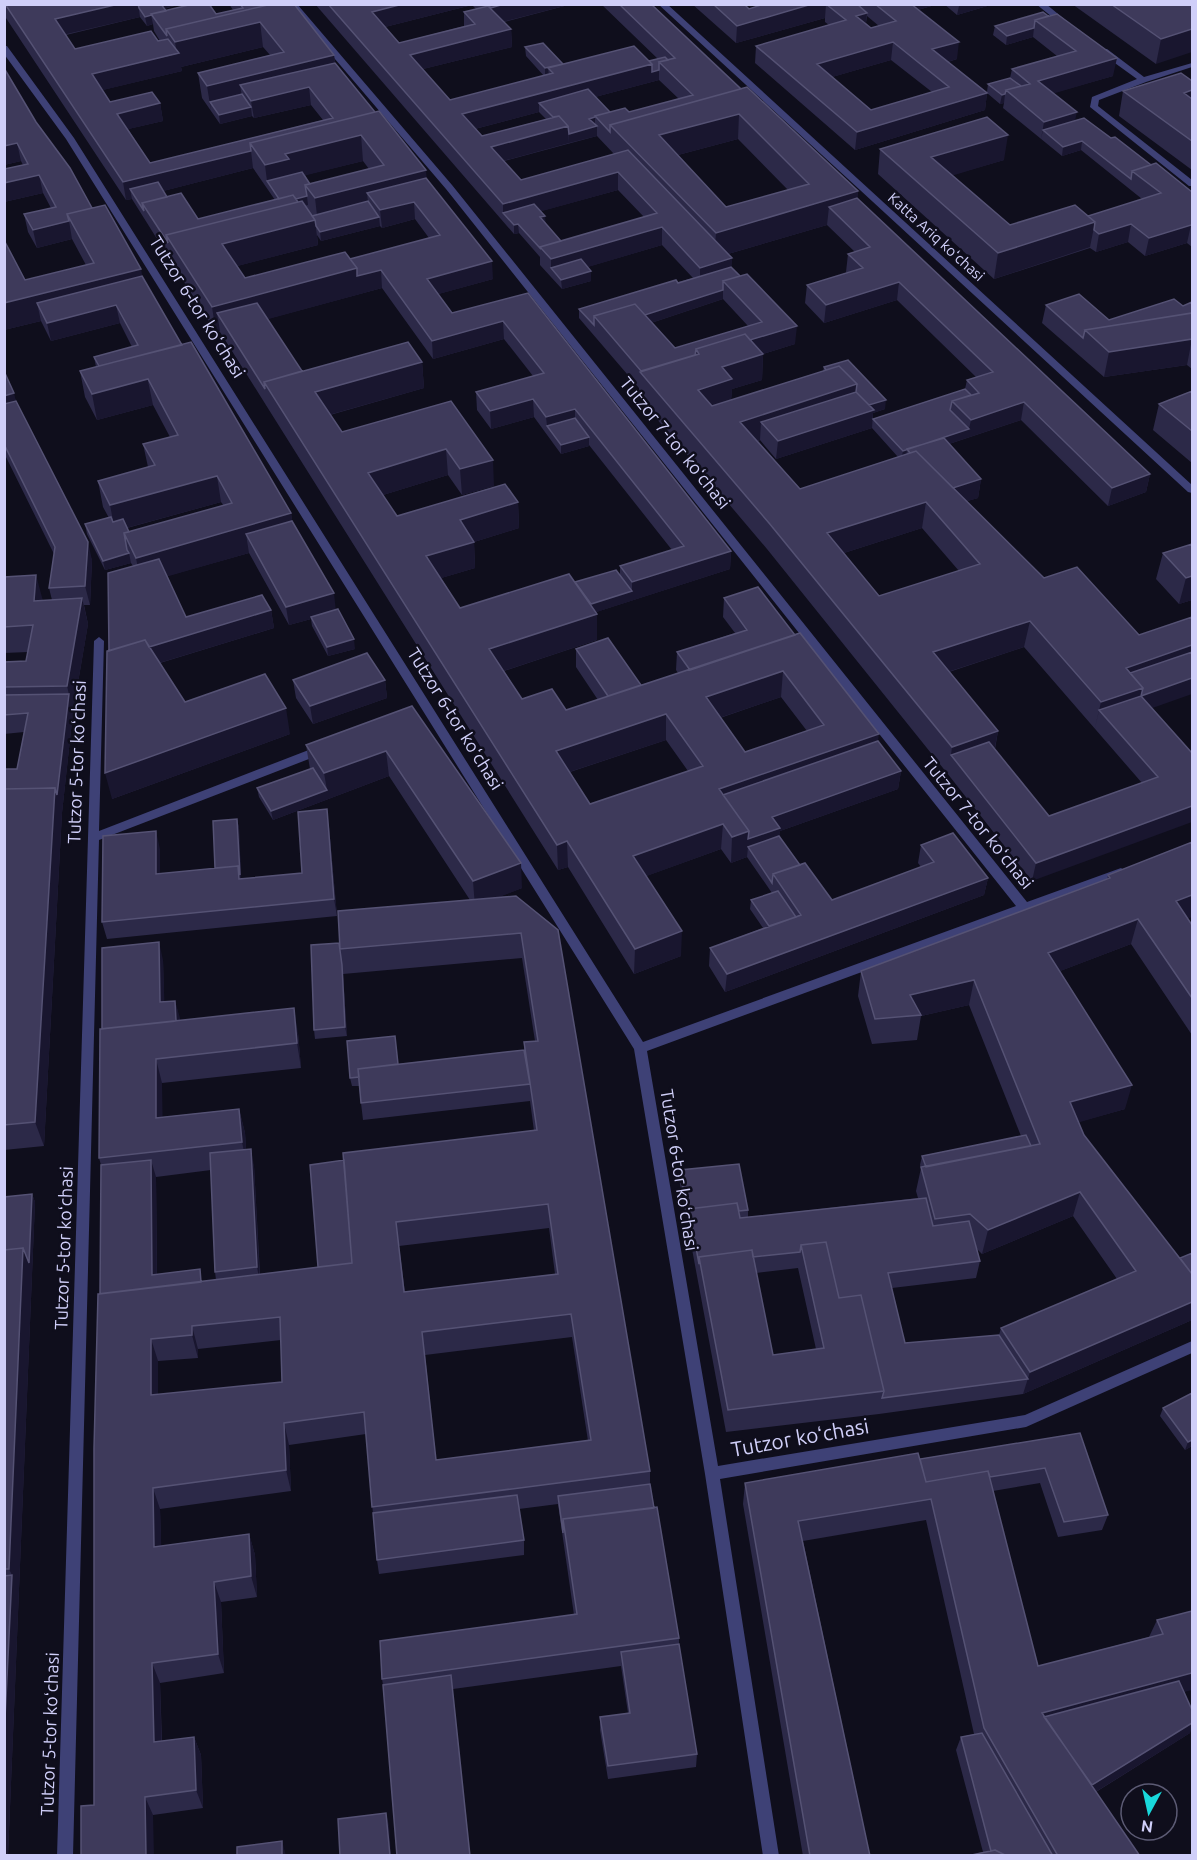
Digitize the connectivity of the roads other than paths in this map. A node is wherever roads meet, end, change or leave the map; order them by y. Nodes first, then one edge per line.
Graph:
1 (291, 4) edge
2 (662, 4) edge
3 (1040, 4) edge
4 (1077, 32) edge
5 (1096, 46) edge
6 (4, 48) edge
7 (1192, 65) edge
8 (1143, 80) junction
9 (1192, 184) edge
10 (1192, 490) edge
11 (99, 641) dead end
12 (338, 743) edge
13 (93, 838) junction
14 (1137, 867) edge
15 (1025, 908) junction
16 (640, 1048) junction
17 (1192, 1347) edge
18 (712, 1474) junction
19 (65, 1856) edge
20 (771, 1856) edge

1 - 15 street, Tutzor 7-tor koʻchasi
2 - 10 street, Katta Ariq koʻchasi
3 - 4 street
5 - 8 street
6 - 16 street, Tutzor 6-tor koʻchasi
7 - 8 street
8 - 9 street
11 - 13 street, Tutzor 5-tor koʻchasi
12 - 13 street
13 - 19 street, Tutzor 5-tor koʻchasi
14 - 15 street
15 - 16 street
16 - 18 street, Tutzor 6-tor koʻchasi
17 - 18 street, Tutzor koʻchasi
18 - 20 street, Tutzor koʻchasi

